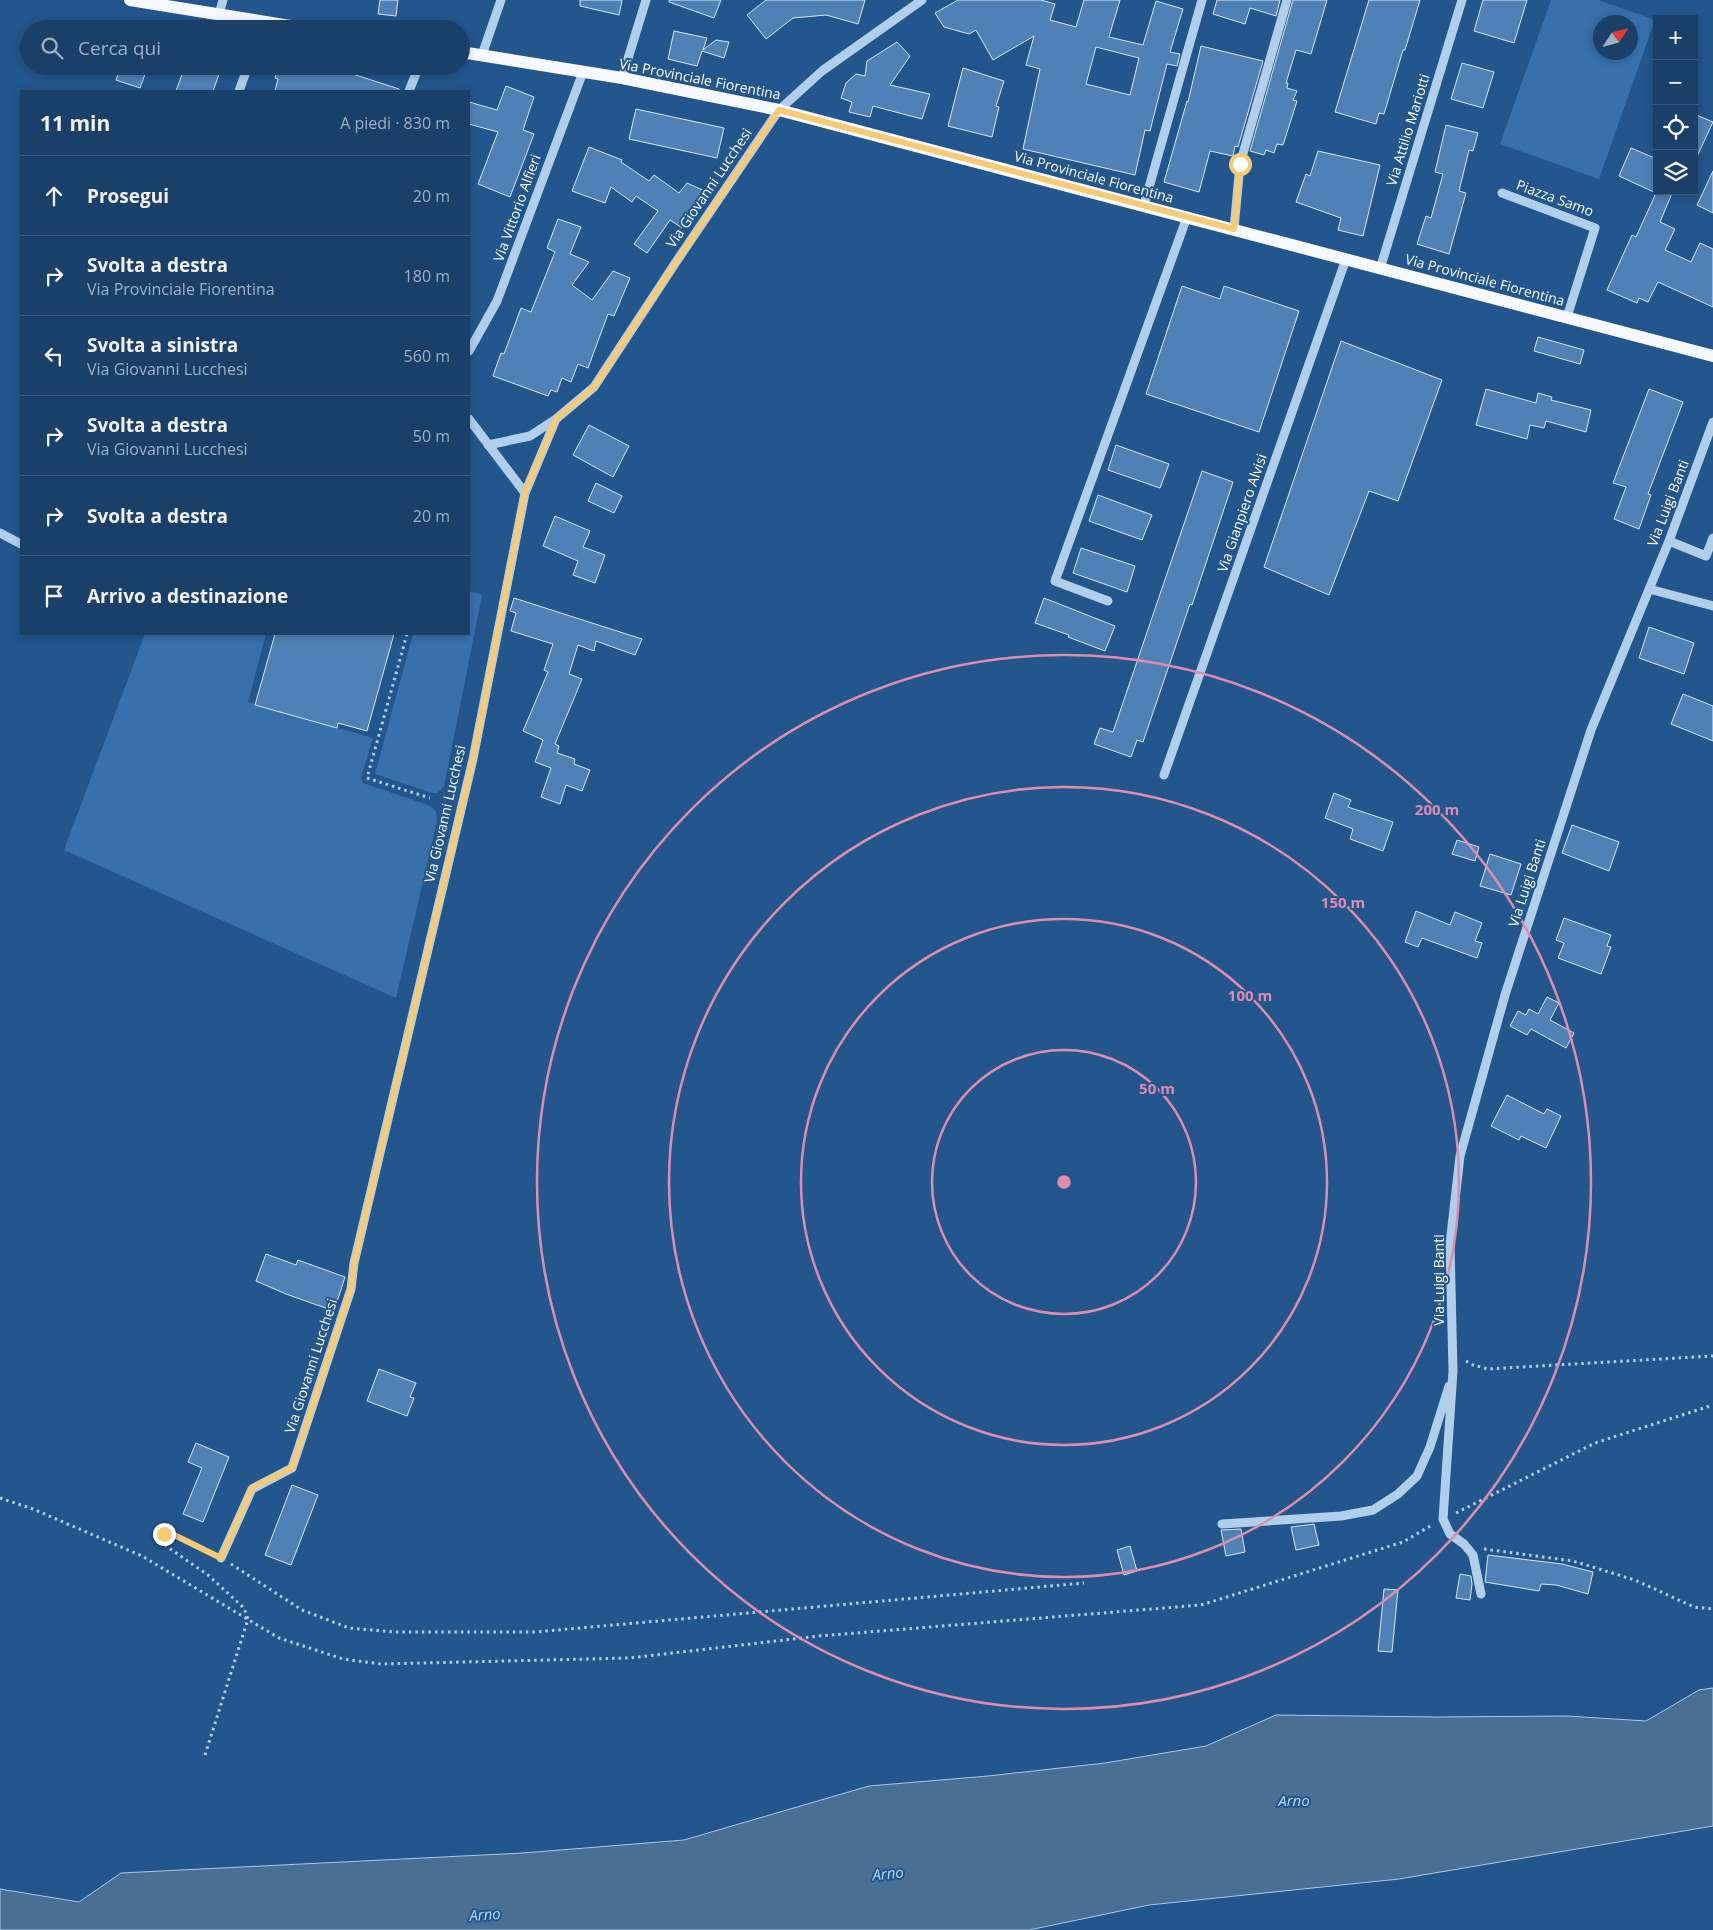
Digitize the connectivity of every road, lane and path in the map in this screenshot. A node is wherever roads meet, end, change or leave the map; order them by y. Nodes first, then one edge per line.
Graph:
1 (130, 0) edge
2 (223, 0) edge
3 (500, 0) edge
4 (646, 0) edge
5 (922, 0) edge
6 (1202, 0) edge
7 (1287, 0) edge
8 (1462, 0) edge
9 (219, 14) junction
10 (242, 20) edge
11 (470, 53) edge
12 (482, 55) junction
13 (583, 72) junction
14 (245, 75) edge
15 (415, 75) edge
16 (622, 78) junction
17 (240, 90) edge
18 (409, 90) edge
19 (779, 110) junction
20 (1502, 193) dead end
21 (1144, 205) junction
22 (1187, 217) junction
23 (1234, 229) junction
24 (1346, 260) junction
25 (1380, 269) junction
26 (1567, 317) junction
27 (470, 349) edge
28 (1713, 356) edge
29 (556, 419) junction
30 (470, 420) edge
31 (1713, 422) edge
32 (488, 445) junction
33 (525, 492) junction
34 (0, 533) edge
35 (1713, 538) edge
36 (1669, 541) junction
37 (20, 543) edge
38 (1649, 589) junction
39 (1108, 601) dead end
40 (1713, 606) edge
41 (407, 635) edge
42 (1164, 775) dead end
43 (430, 798) dead end
44 (1453, 1352) junction
45 (1713, 1356) edge
46 (1453, 1371) junction
47 (1713, 1405) edge
48 (0, 1498) edge
49 (1443, 1519) junction
50 (1222, 1524) dead end
51 (1464, 1544) junction
52 (221, 1558) junction
53 (1084, 1582) dead end
54 (1481, 1594) dead end
55 (1713, 1610) edge
56 (248, 1619) junction
57 (204, 1755) dead end

1 - 9 main road
2 - 9 street
3 - 12 street
4 - 16 street
5 - 19 street, Via Giovanni Lucchesi
6 - 21 street
7 - 23 street
8 - 25 street, Via Attilio Mariotti
9 - 10 main road
11 - 12 main road, Via Provinciale Fiorentina
12 - 13 main road, Via Provinciale Fiorentina
13 - 16 main road, Via Provinciale Fiorentina
13 - 27 street, Via Vittorio Alfieri
14 - 17 street
15 - 18 street
16 - 19 main road, Via Provinciale Fiorentina
19 - 21 main road, Via Provinciale Fiorentina
19 - 29 street, Via Giovanni Lucchesi
20 - 26 street, Piazza Samo
21 - 22 main road, Via Provinciale Fiorentina
22 - 23 main road, Via Provinciale Fiorentina
22 - 39 street
23 - 24 main road, Via Provinciale Fiorentina
24 - 25 main road, Via Provinciale Fiorentina
24 - 42 street, Via Gianpiero Alvisi
25 - 26 main road, Via Provinciale Fiorentina
26 - 28 main road, Via Provinciale Fiorentina
29 - 32 street
29 - 33 street, Via Giovanni Lucchesi
30 - 32 street
31 - 36 street, Via Luigi Banti
32 - 33 street
33 - 52 street, Via Giovanni Lucchesi
34 - 37 street
35 - 36 street
36 - 38 street, Via Luigi Banti
38 - 40 street
38 - 44 street, Via Luigi Banti
41 - 43 path
44 - 45 path
44 - 46 street, Via Luigi Banti
46 - 49 street
46 - 50 street
47 - 49 path
48 - 56 path
49 - 51 street
49 - 56 path
51 - 54 street
51 - 55 path
52 - 53 path
52 - 56 path
56 - 57 path

